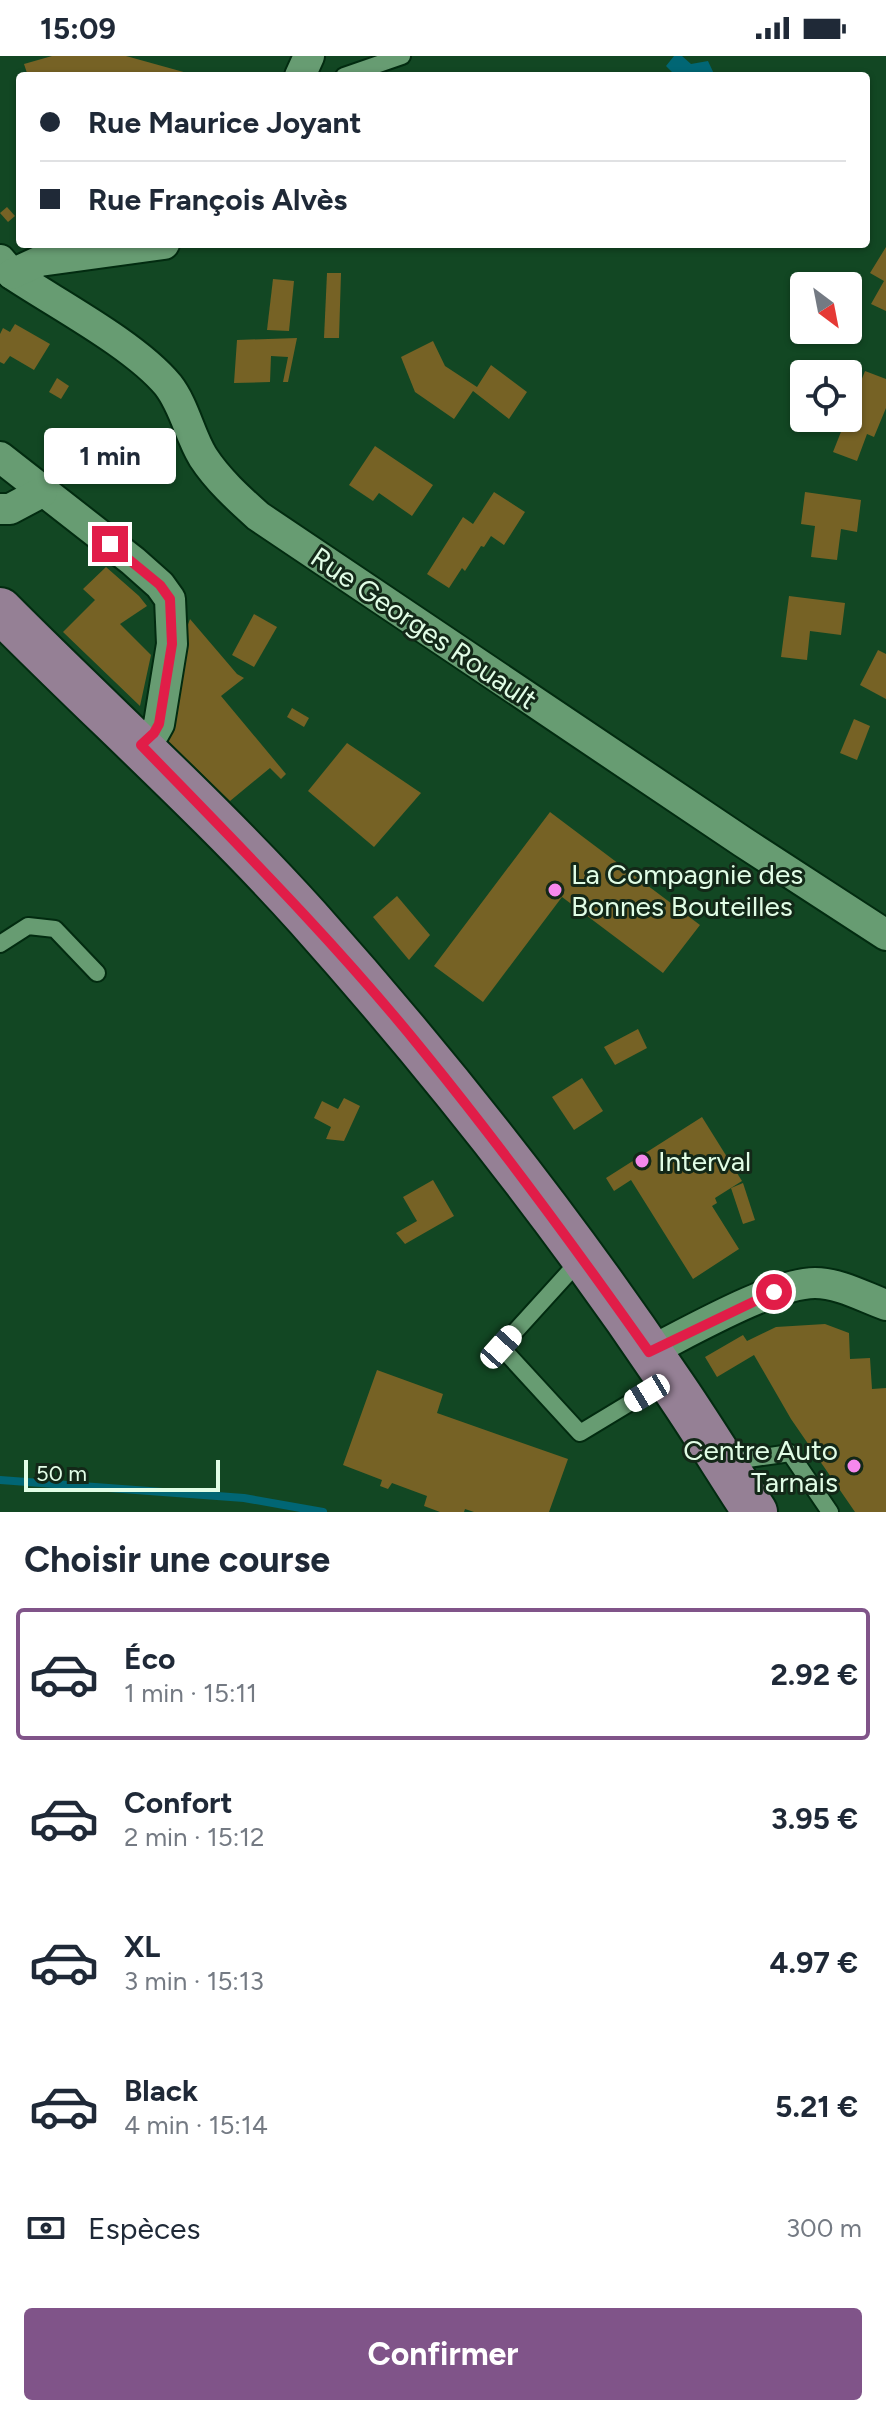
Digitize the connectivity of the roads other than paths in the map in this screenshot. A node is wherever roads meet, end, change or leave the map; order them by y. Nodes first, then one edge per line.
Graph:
1 (402, 56) edge
2 (356, 72) edge
3 (135, 248) edge
4 (4, 276) edge
5 (0, 457) edge
6 (42, 492) junction
7 (0, 509) edge
8 (0, 610) edge
9 (141, 745) junction
10 (886, 935) edge
11 (0, 944) edge
12 (97, 973) dead end
13 (582, 1258) junction
14 (886, 1305) edge
15 (659, 1366) junction
16 (722, 1463) junction
17 (755, 1512) edge
18 (830, 1512) edge

1 - 2 lane
3 - 4 street
4 - 10 street, Rue Georges Rouault
5 - 6 street
6 - 7 street
6 - 9 street
8 - 9 main road
9 - 13 main road
11 - 12 lane
13 - 15 main road
13 - 15 lane
14 - 15 street
15 - 16 main road
16 - 17 main road
16 - 18 lane

